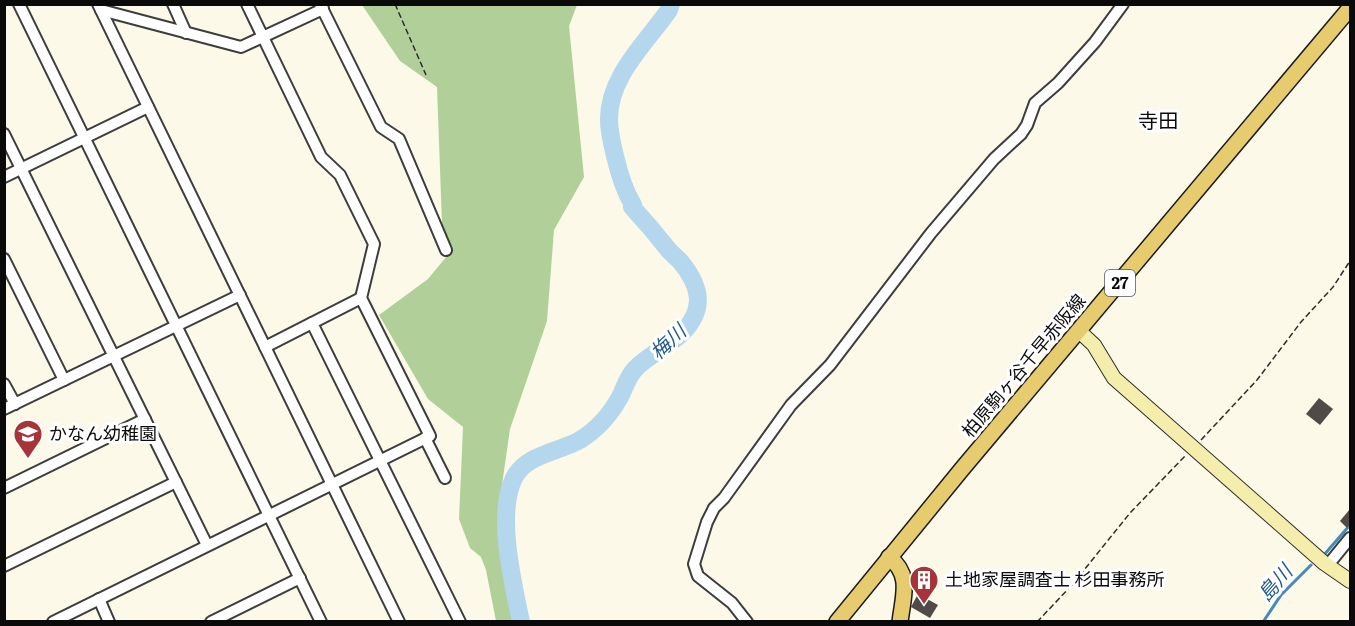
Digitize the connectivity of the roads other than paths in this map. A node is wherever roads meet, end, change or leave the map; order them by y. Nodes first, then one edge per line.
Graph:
1 (18, 4) edge
2 (172, 4) edge
3 (247, 4) edge
4 (1123, 4) edge
5 (322, 6) edge
6 (99, 7) edge
7 (1350, 8) edge
8 (186, 33) junction
9 (262, 36) junction
10 (148, 107) junction
11 (4, 134) edge
12 (83, 138) junction
13 (22, 168) junction
14 (4, 177) edge
15 (446, 250) dead end
16 (4, 259) edge
17 (240, 295) junction
18 (361, 298) junction
19 (312, 323) junction
20 (176, 326) junction
21 (1079, 331) junction
22 (265, 347) junction
23 (114, 356) junction
24 (64, 380) junction
25 (4, 384) edge
26 (10, 407) edge
27 (145, 419) junction
28 (425, 438) junction
29 (380, 460) junction
30 (444, 478) dead end
31 (176, 482) junction
32 (331, 484) junction
33 (4, 488) edge
34 (268, 515) junction
35 (1350, 538) edge
36 (207, 545) junction
37 (889, 557) junction
38 (1328, 565) junction
39 (4, 566) edge
40 (300, 578) junction
41 (1350, 581) edge
42 (99, 599) junction
43 (52, 621) edge
44 (109, 621) edge
45 (211, 621) edge
46 (321, 621) edge
47 (399, 621) edge
48 (460, 621) edge
49 (747, 621) edge
50 (837, 621) edge
51 (900, 621) edge

1 - 12 street
2 - 8 street
3 - 9 street
4 - 49 street
5 - 9 street
5 - 15 street
6 - 8 street
6 - 10 street
7 - 21 main road, 柏原駒ヶ谷千早赤阪線 / 27
8 - 9 street
9 - 18 street
10 - 12 street
10 - 17 street
11 - 13 street
12 - 13 street
12 - 20 street
13 - 14 street
13 - 23 street
16 - 24 street
17 - 20 street
17 - 22 street
18 - 19 street
18 - 28 street
19 - 22 street
19 - 29 street
20 - 23 street
20 - 34 street
21 - 37 main road, 柏原駒ヶ谷千早赤阪線 / 27
21 - 38 street
22 - 32 street
23 - 24 street
23 - 27 street
24 - 26 street
25 - 26 street
27 - 31 street
27 - 33 street
28 - 29 street
28 - 30 street
29 - 32 street
29 - 48 street
31 - 36 street
31 - 39 street
32 - 34 street
32 - 47 street
34 - 36 street
34 - 40 street
35 - 38 street
36 - 42 street
37 - 50 main road, 柏原駒ヶ谷千早赤阪線
37 - 51 main road
38 - 41 street
40 - 45 street
40 - 46 street
42 - 43 street
42 - 44 street

